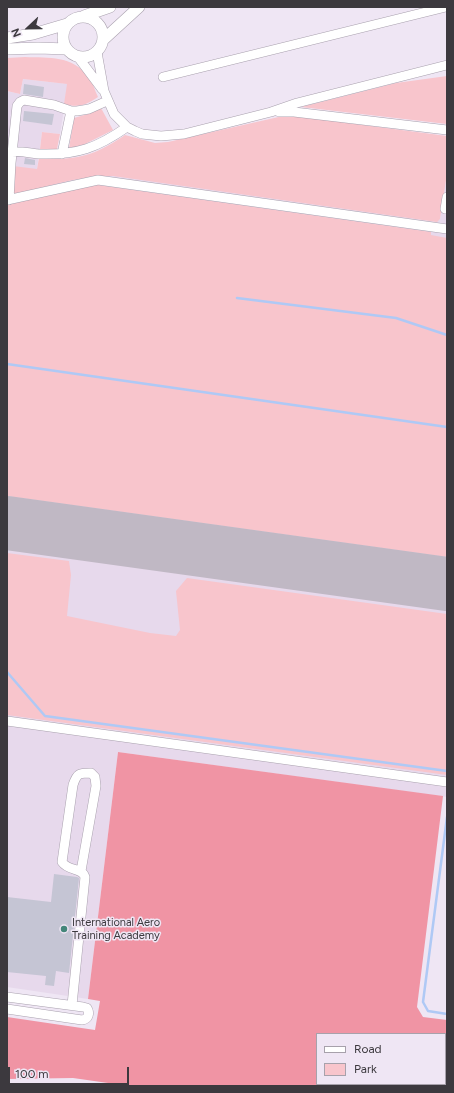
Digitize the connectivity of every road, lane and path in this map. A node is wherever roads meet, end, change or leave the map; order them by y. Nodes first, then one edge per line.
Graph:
1 (110, 7) edge
2 (139, 7) edge
3 (446, 7) edge
4 (84, 16) junction
5 (67, 24) junction
6 (7, 38) edge
7 (103, 40) junction
8 (7, 49) edge
9 (67, 49) junction
10 (97, 52) junction
11 (78, 56) junction
12 (447, 64) edge
13 (163, 77) dead end
14 (104, 91) junction
15 (107, 101) junction
16 (70, 111) junction
17 (271, 112) junction
18 (127, 127) junction
19 (447, 130) edge
20 (10, 152) edge
21 (62, 154) junction
22 (447, 197) edge
23 (8, 200) edge
24 (445, 209) dead end
25 (447, 228) edge
26 (7, 721) edge
27 (447, 782) edge
28 (81, 871) junction
29 (7, 997) edge
30 (72, 1005) junction
31 (7, 1009) edge

1 - 4 main road
2 - 7 main road
3 - 13 street
4 - 5 main road
4 - 7 main road
5 - 6 main road
5 - 9 main road
7 - 10 main road
8 - 9 main road
9 - 11 main road
10 - 11 main road
10 - 14 street
11 - 14 street
12 - 17 street
14 - 15 street
15 - 16 street
15 - 18 street
16 - 20 street
16 - 21 street
17 - 18 street
17 - 19 street
18 - 21 street
20 - 21 street
20 - 23 street
22 - 24 street
23 - 25 street
26 - 27 street
28 - 28 street
28 - 30 street
29 - 30 street
30 - 31 street

